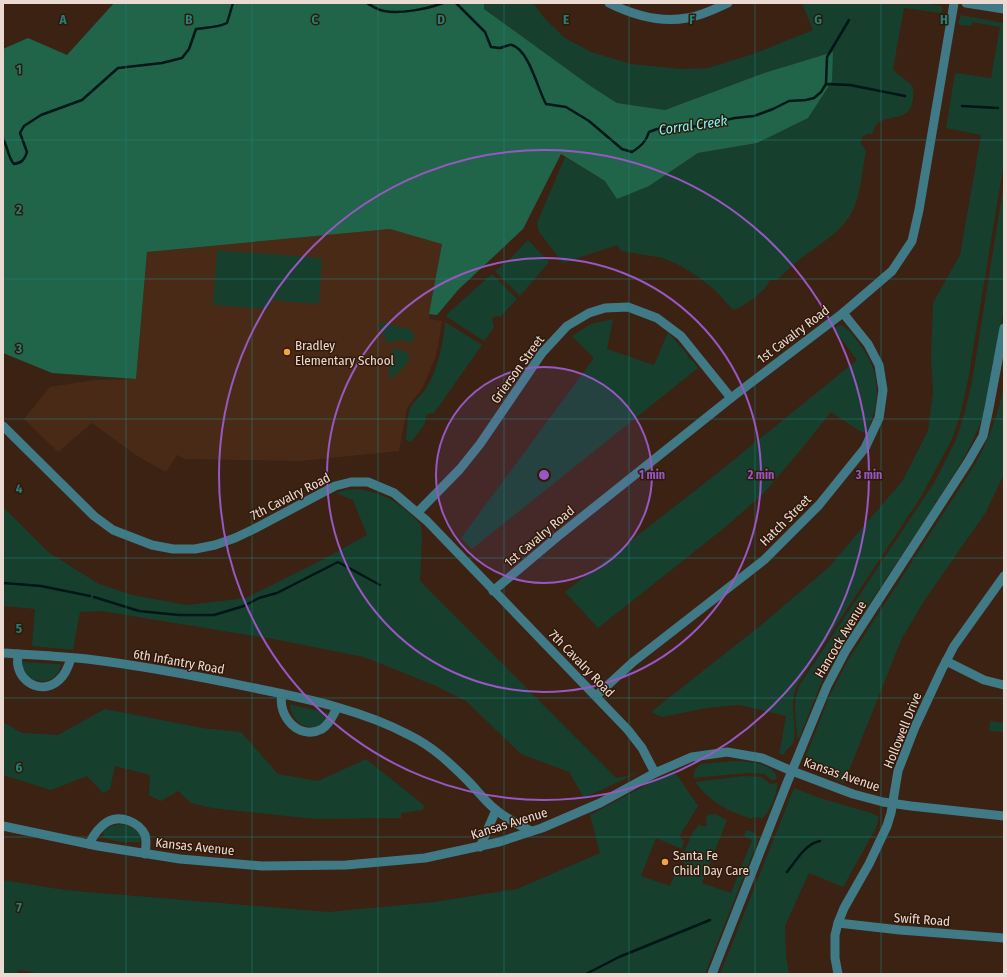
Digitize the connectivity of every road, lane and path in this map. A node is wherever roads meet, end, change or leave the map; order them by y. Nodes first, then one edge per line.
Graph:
1 (609, 3) edge
2 (728, 3) edge
3 (954, 3) edge
4 (966, 3) edge
5 (1004, 9) edge
6 (843, 313) junction
7 (1004, 328) edge
8 (731, 398) junction
9 (3, 426) edge
10 (418, 512) junction
11 (1004, 576) edge
12 (493, 591) junction
13 (3, 653) edge
14 (18, 654) junction
15 (71, 658) junction
16 (946, 661) junction
17 (1004, 685) edge
18 (282, 694) junction
19 (596, 696) junction
20 (337, 708) junction
21 (792, 771) junction
22 (655, 773) junction
23 (893, 803) junction
24 (496, 810) junction
25 (1004, 816) edge
26 (3, 826) edge
27 (531, 831) junction
28 (89, 844) junction
29 (480, 847) junction
30 (145, 854) junction
31 (838, 924) junction
32 (1004, 938) edge
33 (712, 974) edge
34 (838, 974) edge

1 - 2 street
3 - 6 street, 1st Cavalry Road
4 - 5 street
6 - 8 street, 1st Cavalry Road
6 - 19 street, Hatch Street
7 - 21 street, Hancock Avenue
8 - 10 street, Grierson Street
8 - 12 street, 1st Cavalry Road
9 - 10 street, 7th Cavalry Road
10 - 12 street, 7th Cavalry Road
11 - 16 street, Hollowell Drive
12 - 19 street, 7th Cavalry Road
13 - 14 street, 6th Infantry Road
14 - 15 street, 6th Infantry Road
14 - 15 street
15 - 18 street, 6th Infantry Road
16 - 17 street
16 - 23 street, Hollowell Drive
18 - 20 street, 6th Infantry Road
18 - 20 street
19 - 22 street, 7th Cavalry Road
20 - 24 street, 6th Infantry Road
21 - 22 street, Kansas Avenue
21 - 23 street, Kansas Avenue
21 - 33 street, Hancock Avenue
22 - 27 street, Kansas Avenue
23 - 25 street, Kansas Avenue
23 - 31 street, Hollowell Drive
24 - 27 street, 6th Infantry Road
24 - 29 street
26 - 28 street, Kansas Avenue
27 - 29 street, Kansas Avenue
28 - 30 street, Kansas Avenue
28 - 30 street
29 - 30 street, Kansas Avenue
31 - 32 street, Swift Road
31 - 34 street, Hollowell Drive

